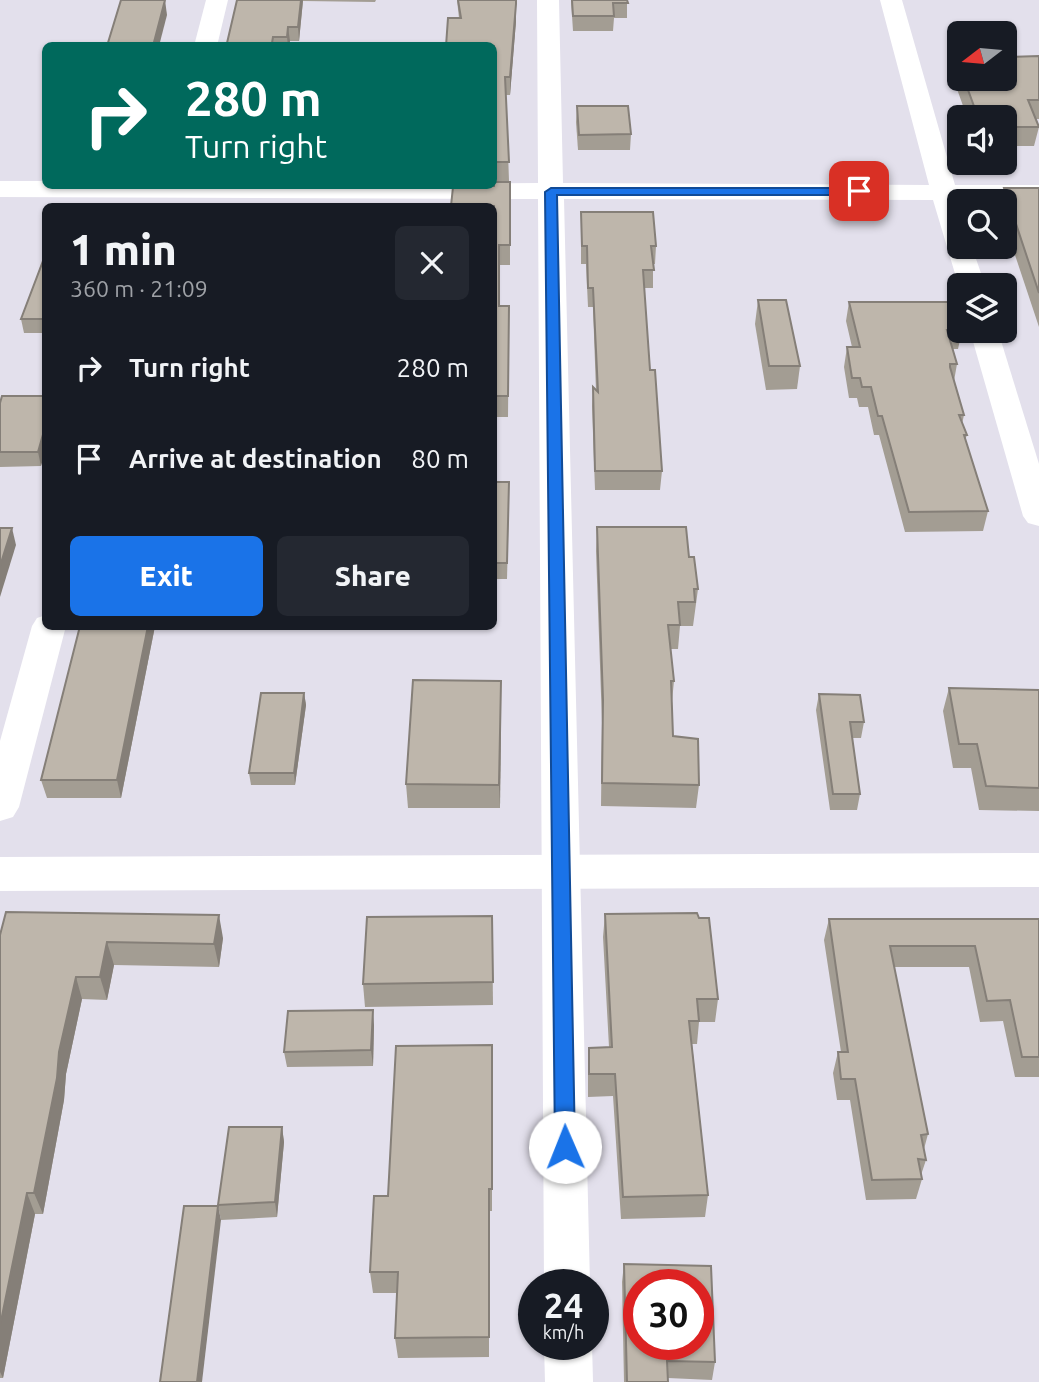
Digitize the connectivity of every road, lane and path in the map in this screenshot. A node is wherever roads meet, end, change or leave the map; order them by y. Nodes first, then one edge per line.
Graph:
1 (217, 0) edge
2 (548, 0) edge
3 (891, 0) edge
4 (206, 42) edge
5 (0, 190) edge
6 (943, 191) junction
7 (551, 192) junction
8 (1039, 193) edge
9 (167, 194) edge
10 (947, 205) edge
11 (988, 343) edge
12 (1039, 516) edge
13 (48, 630) edge
14 (0, 807) edge
15 (1039, 870) edge
16 (561, 872) junction
17 (0, 874) edge
18 (567, 1269) edge
19 (568, 1360) edge
20 (569, 1382) edge

1 - 4 street
2 - 7 street
3 - 6 street
5 - 9 street
6 - 7 street
6 - 8 street
6 - 10 street
7 - 9 street
7 - 16 street
11 - 12 street
13 - 14 street
15 - 16 street
16 - 17 street
16 - 18 street
19 - 20 street

